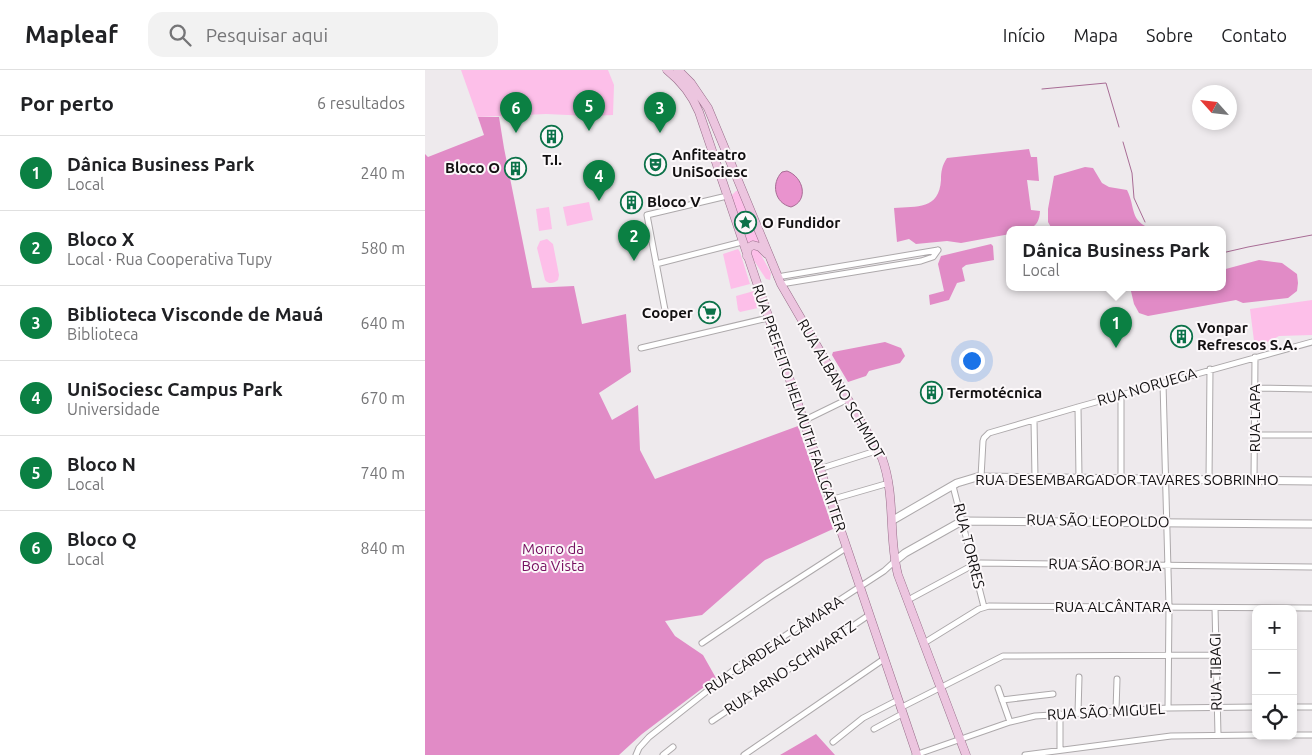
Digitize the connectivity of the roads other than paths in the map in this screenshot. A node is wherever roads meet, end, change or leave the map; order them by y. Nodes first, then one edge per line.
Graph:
1 (667, 70) edge
2 (678, 70) edge
3 (742, 188) junction
4 (727, 196) junction
5 (743, 242) junction
6 (747, 256) junction
7 (885, 259) junction
8 (771, 260) junction
9 (656, 264) junction
10 (887, 266) junction
11 (779, 281) junction
12 (665, 310) dead end
13 (769, 318) junction
14 (1312, 342) edge
15 (641, 348) dead end
16 (1255, 357) junction
17 (1210, 369) junction
18 (1163, 383) junction
19 (1255, 388) junction
20 (1312, 389) edge
21 (1121, 394) junction
22 (848, 399) junction
23 (1078, 406) junction
24 (1034, 420) junction
25 (803, 421) junction
26 (1255, 435) junction
27 (1312, 435) edge
28 (879, 450) junction
29 (819, 469) junction
30 (981, 477) junction
31 (1035, 478) junction
32 (1079, 478) junction
33 (1121, 479) junction
34 (1165, 479) junction
35 (1209, 480) junction
36 (1255, 480) junction
37 (1312, 481) edge
38 (890, 483) junction
39 (953, 486) junction
40 (830, 500) junction
41 (893, 520) junction
42 (962, 521) junction
43 (1167, 522) junction
44 (1312, 524) edge
45 (846, 548) junction
46 (895, 562) junction
47 (973, 565) junction
48 (1168, 566) junction
49 (1312, 567) edge
50 (859, 587) junction
51 (908, 600) junction
52 (984, 607) junction
53 (1169, 607) junction
54 (1215, 608) junction
55 (1252, 608) edge
56 (1297, 608) edge
57 (1312, 608) edge
58 (869, 615) junction
59 (703, 643) dead end
60 (924, 643) junction
61 (1168, 655) junction
62 (1216, 655) junction
63 (884, 659) junction
64 (1079, 677) dead end
65 (1117, 679) dead end
66 (941, 687) junction
67 (998, 688) dead end
68 (1053, 694) dead end
69 (1002, 700) junction
70 (1217, 706) junction
71 (900, 707) junction
72 (1252, 707) edge
73 (1297, 707) edge
74 (1312, 707) edge
75 (1168, 708) junction
76 (1116, 711) junction
77 (1078, 713) junction
78 (1060, 714) junction
79 (712, 721) dead end
80 (1010, 722) junction
81 (874, 729) dead end
82 (1217, 735) junction
83 (1252, 735) edge
84 (1297, 735) edge
85 (1312, 735) edge
86 (961, 740) junction
87 (833, 742) dead end
88 (673, 747) dead end
89 (1059, 750) junction
90 (636, 755) edge
91 (663, 755) edge
92 (744, 755) edge
93 (916, 755) edge
94 (967, 755) edge
95 (1025, 755) edge

1 - 4 main road, RUA PREFEITO HELMUTH FALLGATTER
2 - 3 main road, RUA ALBANO SCHMIDT
3 - 4 main road
3 - 8 main road, RUA ALBANO SCHMIDT
4 - 5 main road, RUA PREFEITO HELMUTH FALLGATTER
4 - 9 street
5 - 6 main road, RUA PREFEITO HELMUTH FALLGATTER
5 - 9 street
6 - 8 main road
6 - 13 main road, RUA PREFEITO HELMUTH FALLGATTER
7 - 10 street
7 - 10 street
7 - 11 street
8 - 11 main road, RUA ALBANO SCHMIDT
9 - 12 street
10 - 11 street
11 - 22 main road, RUA ALBANO SCHMIDT
13 - 15 street
13 - 25 main road, RUA PREFEITO HELMUTH FALLGATTER
14 - 16 street, RUA NORUEGA
16 - 17 street, RUA NORUEGA
16 - 19 street, RUA LAPA
17 - 18 street, RUA NORUEGA
17 - 35 street
18 - 21 street, RUA NORUEGA
18 - 34 street
19 - 20 street
19 - 26 street, RUA LAPA
21 - 23 street, RUA NORUEGA
21 - 33 street
22 - 25 street
22 - 28 main road, RUA ALBANO SCHMIDT
23 - 24 street, RUA NORUEGA
23 - 32 street
24 - 30 street, RUA NORUEGA
24 - 31 street
25 - 29 main road, RUA PREFEITO HELMUTH FALLGATTER
26 - 27 street
26 - 36 street, RUA LAPA
28 - 29 street
28 - 38 main road, RUA ALBANO SCHMIDT
29 - 40 main road, RUA PREFEITO HELMUTH FALLGATTER
30 - 31 street, RUA DESEMBARGADOR TAVARES SOBRINHO
30 - 39 street, RUA DESEMBARGADOR TAVARES SOBRINHO
31 - 32 street, RUA DESEMBARGADOR TAVARES SOBRINHO
32 - 33 street, RUA DESEMBARGADOR TAVARES SOBRINHO
33 - 34 street, RUA DESEMBARGADOR TAVARES SOBRINHO
34 - 35 street, RUA DESEMBARGADOR TAVARES SOBRINHO
34 - 43 street
35 - 36 street, RUA DESEMBARGADOR TAVARES SOBRINHO
36 - 37 street, RUA DESEMBARGADOR TAVARES SOBRINHO
38 - 40 street
38 - 41 main road, RUA ALBANO SCHMIDT
39 - 41 street, RUA DESEMBARGADOR TAVARES SOBRINHO
39 - 42 street, RUA TORRES
40 - 45 main road, RUA PREFEITO HELMUTH FALLGATTER
41 - 46 main road, RUA ALBANO SCHMIDT
42 - 43 street, RUA SÃO LEOPOLDO
42 - 46 street, RUA SÃO LEOPOLDO
42 - 47 street, RUA TORRES
43 - 44 street, RUA SÃO LEOPOLDO
43 - 48 street
45 - 50 main road, RUA PREFEITO HELMUTH FALLGATTER
45 - 59 street
46 - 50 street, RUA CARDEAL CÂMARA
46 - 51 main road, RUA ALBANO SCHMIDT
47 - 48 street, RUA SÃO BORJA
47 - 51 street, RUA SÃO BORJA
47 - 52 street, RUA TORRES
48 - 49 street, RUA SÃO BORJA
48 - 53 street
50 - 58 main road, RUA PREFEITO HELMUTH FALLGATTER
50 - 90 street, RUA CARDEAL CÂMARA
51 - 60 main road, RUA ALBANO SCHMIDT
52 - 53 street, RUA ALCÂNTARA
52 - 60 street
53 - 54 street, RUA ALCÂNTARA
53 - 61 street
54 - 55 street, RUA ALCÂNTARA
54 - 62 street, RUA TIBAGI
56 - 57 street, RUA ALCÂNTARA
58 - 63 main road, RUA PREFEITO HELMUTH FALLGATTER
58 - 79 street, RUA ARNO SCHWARTZ
60 - 66 main road, RUA ALBANO SCHMIDT
61 - 62 street
61 - 66 street
61 - 75 street
62 - 70 street, RUA TIBAGI
63 - 71 main road, RUA PREFEITO HELMUTH FALLGATTER
63 - 92 street
64 - 77 street
65 - 76 street
66 - 71 street
66 - 86 main road, RUA ALBANO SCHMIDT
67 - 69 street
68 - 69 street
69 - 80 street
70 - 72 street, RUA SÃO MIGUEL
70 - 75 street, RUA SÃO MIGUEL
70 - 82 street, RUA TIBAGI
71 - 81 street
71 - 87 street
71 - 93 main road, RUA PREFEITO HELMUTH FALLGATTER
73 - 74 street
75 - 76 street, RUA SÃO MIGUEL
76 - 77 street, RUA SÃO MIGUEL
77 - 78 street, RUA SÃO MIGUEL
78 - 80 street, RUA SÃO MIGUEL
78 - 89 street
80 - 86 street, RUA SÃO MIGUEL
82 - 83 street
82 - 89 street
84 - 85 street
86 - 93 street, RUA SÃO MIGUEL
86 - 94 main road, RUA ALBANO SCHMIDT
88 - 91 street
89 - 95 street

